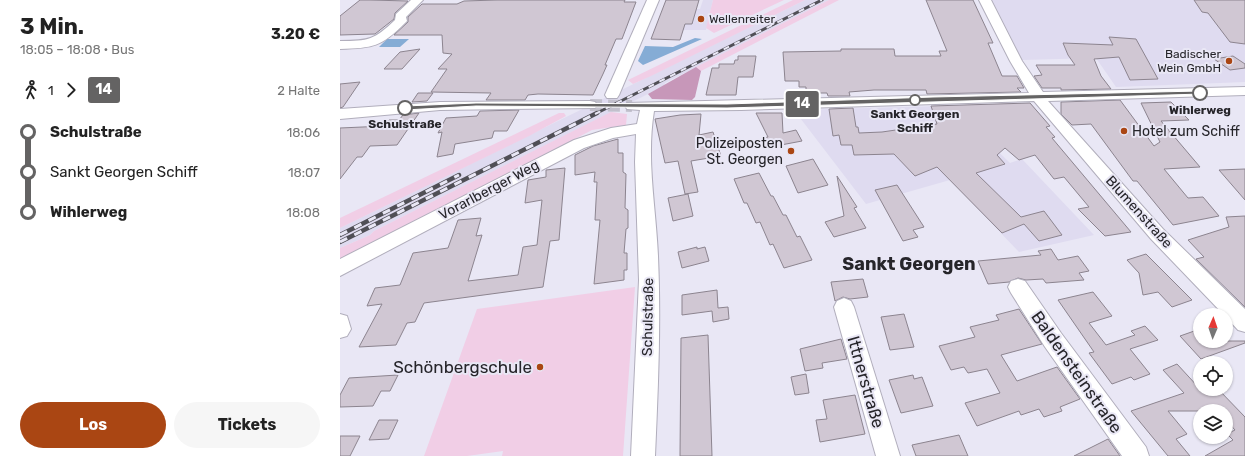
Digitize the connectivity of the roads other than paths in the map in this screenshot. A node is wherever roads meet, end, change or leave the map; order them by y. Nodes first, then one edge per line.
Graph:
1 (417, 0) edge
2 (653, 0) edge
3 (985, 0) edge
4 (340, 45) edge
5 (1245, 91) edge
6 (612, 95) dead end
7 (1038, 97) junction
8 (590, 105) tunnel mouth
9 (632, 106) tunnel mouth
10 (648, 106) junction
11 (340, 114) edge
12 (644, 128) junction
13 (340, 268) edge
14 (1018, 287) dead end
15 (844, 307) dead end
16 (340, 323) edge
17 (1245, 323) edge
18 (340, 329) edge
19 (643, 456) edge
20 (888, 456) edge
21 (1137, 456) edge

1 - 4 street
2 - 6 street
3 - 7 street, Blumenstraße
5 - 7 street
7 - 10 street
7 - 17 street, Blumenstraße
8 - 11 street
9 - 10 street
10 - 12 street, Schulstraße
12 - 13 street, Vorarlberger Weg
12 - 19 street, Schulstraße
14 - 21 street, Baldensteinstraße
15 - 20 street, Ittnerstraße
16 - 18 street

